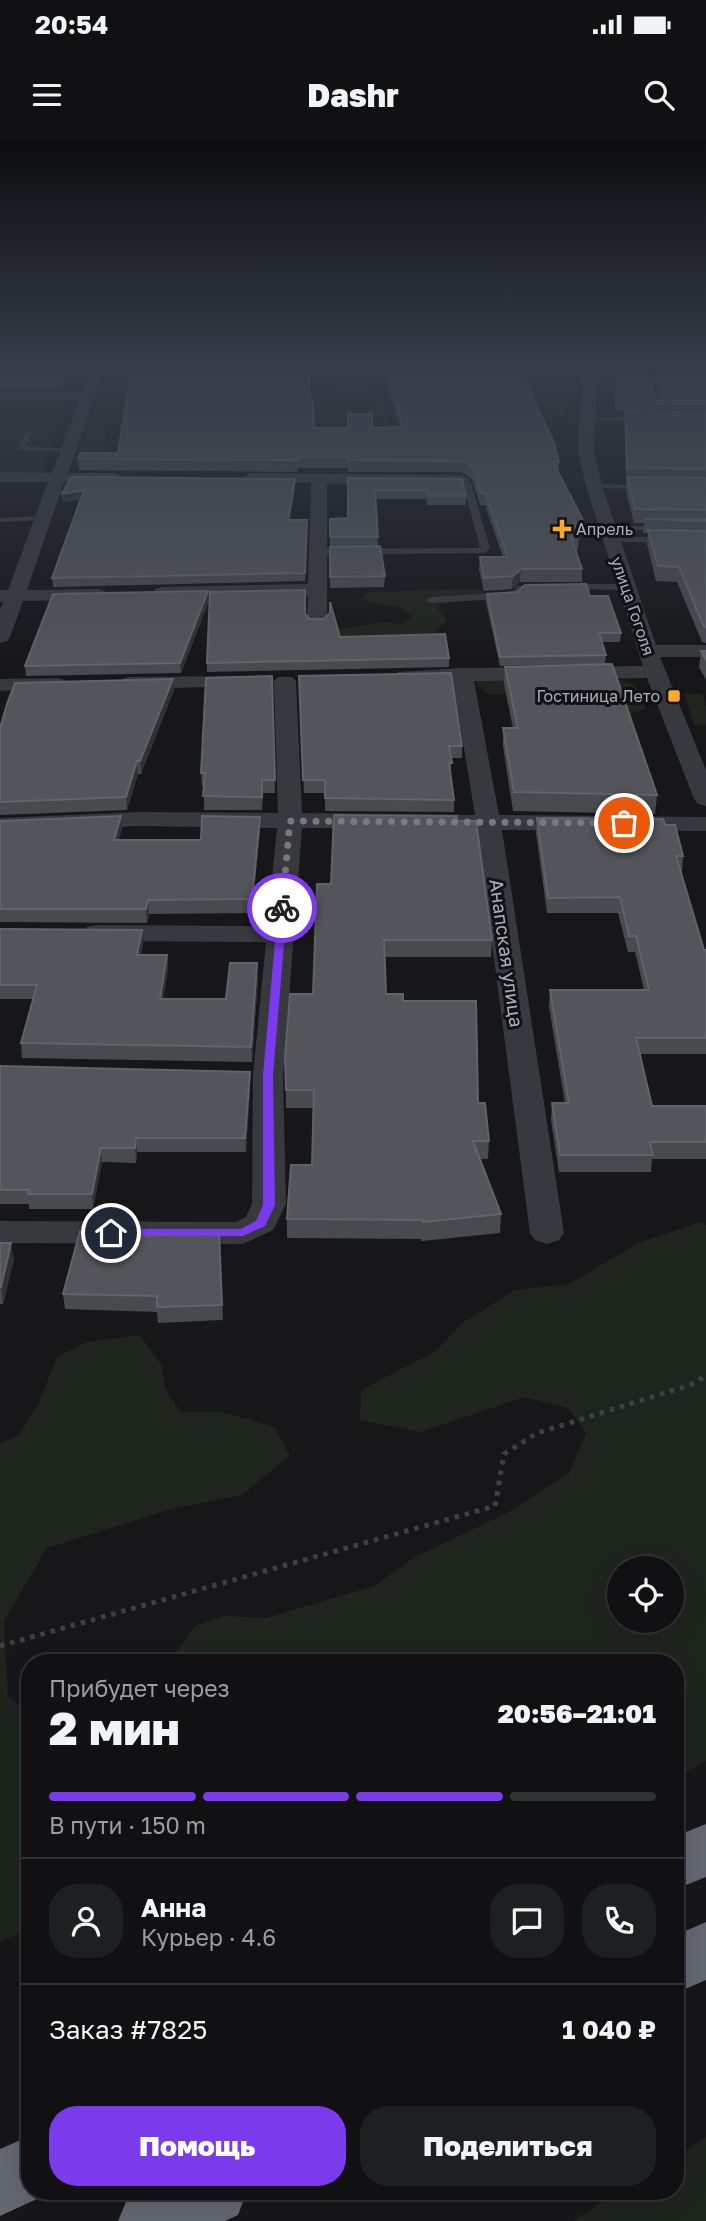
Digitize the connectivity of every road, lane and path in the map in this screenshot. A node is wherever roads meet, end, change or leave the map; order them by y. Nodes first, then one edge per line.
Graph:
1 (65, 462) edge
2 (589, 462) edge
3 (0, 477) edge
4 (59, 477) junction
5 (128, 478) edge
6 (237, 478) edge
7 (319, 479) junction
8 (461, 480) joint
9 (594, 486) junction
10 (664, 487) edge
11 (43, 518) junction
12 (0, 520) edge
13 (706, 528) edge
14 (609, 533) junction
15 (706, 540) edge
16 (317, 552) junction
17 (626, 587) junction
18 (317, 590) junction
19 (141, 594) edge
20 (116, 595) edge
21 (7, 596) edge
22 (431, 600) dead end
23 (317, 621) edge
24 (0, 637) edge
25 (706, 651) edge
26 (652, 662) junction
27 (462, 674) junction
28 (380, 677) edge
29 (312, 680) edge
30 (285, 681) junction
31 (110, 683) edge
32 (83, 684) edge
33 (0, 685) edge
34 (704, 789) edge
35 (290, 821) junction
36 (488, 821) junction
37 (706, 824) edge
38 (0, 825) edge
39 (69, 933) edge
40 (280, 934) junction
41 (0, 1232) edge
42 (547, 1233) dead end
43 (706, 1376) edge
44 (0, 1646) edge
45 (706, 1849) edge
46 (684, 1860) edge
47 (706, 1950) edge
48 (684, 1961) edge
49 (21, 2173) edge
50 (0, 2183) edge
51 (195, 2200) edge
52 (152, 2221) edge

1 - 4 street
2 - 9 street, улица Гоголя
3 - 4 street
4 - 5 street
4 - 11 street
6 - 7 street
7 - 8 street
7 - 16 street
8 - 16 lane
9 - 10 lane
9 - 14 street, улица Гоголя
11 - 12 lane
11 - 21 street
13 - 14 lane
14 - 15 lane
14 - 17 street, улица Гоголя
16 - 18 street
17 - 22 lane
17 - 26 street, улица Гоголя
18 - 19 street
18 - 23 street
20 - 21 street
21 - 24 street
25 - 26 street
26 - 27 street
26 - 34 street, улица Гоголя
27 - 28 street
27 - 36 street, Анапская улица
29 - 30 street
30 - 31 street
30 - 35 street
32 - 33 street
35 - 36 street
35 - 38 street
35 - 40 street
36 - 37 street
36 - 42 street, Анапская улица
39 - 40 street
40 - 41 street
43 - 44 path
45 - 46 highway
47 - 48 highway
49 - 50 highway
51 - 52 highway

